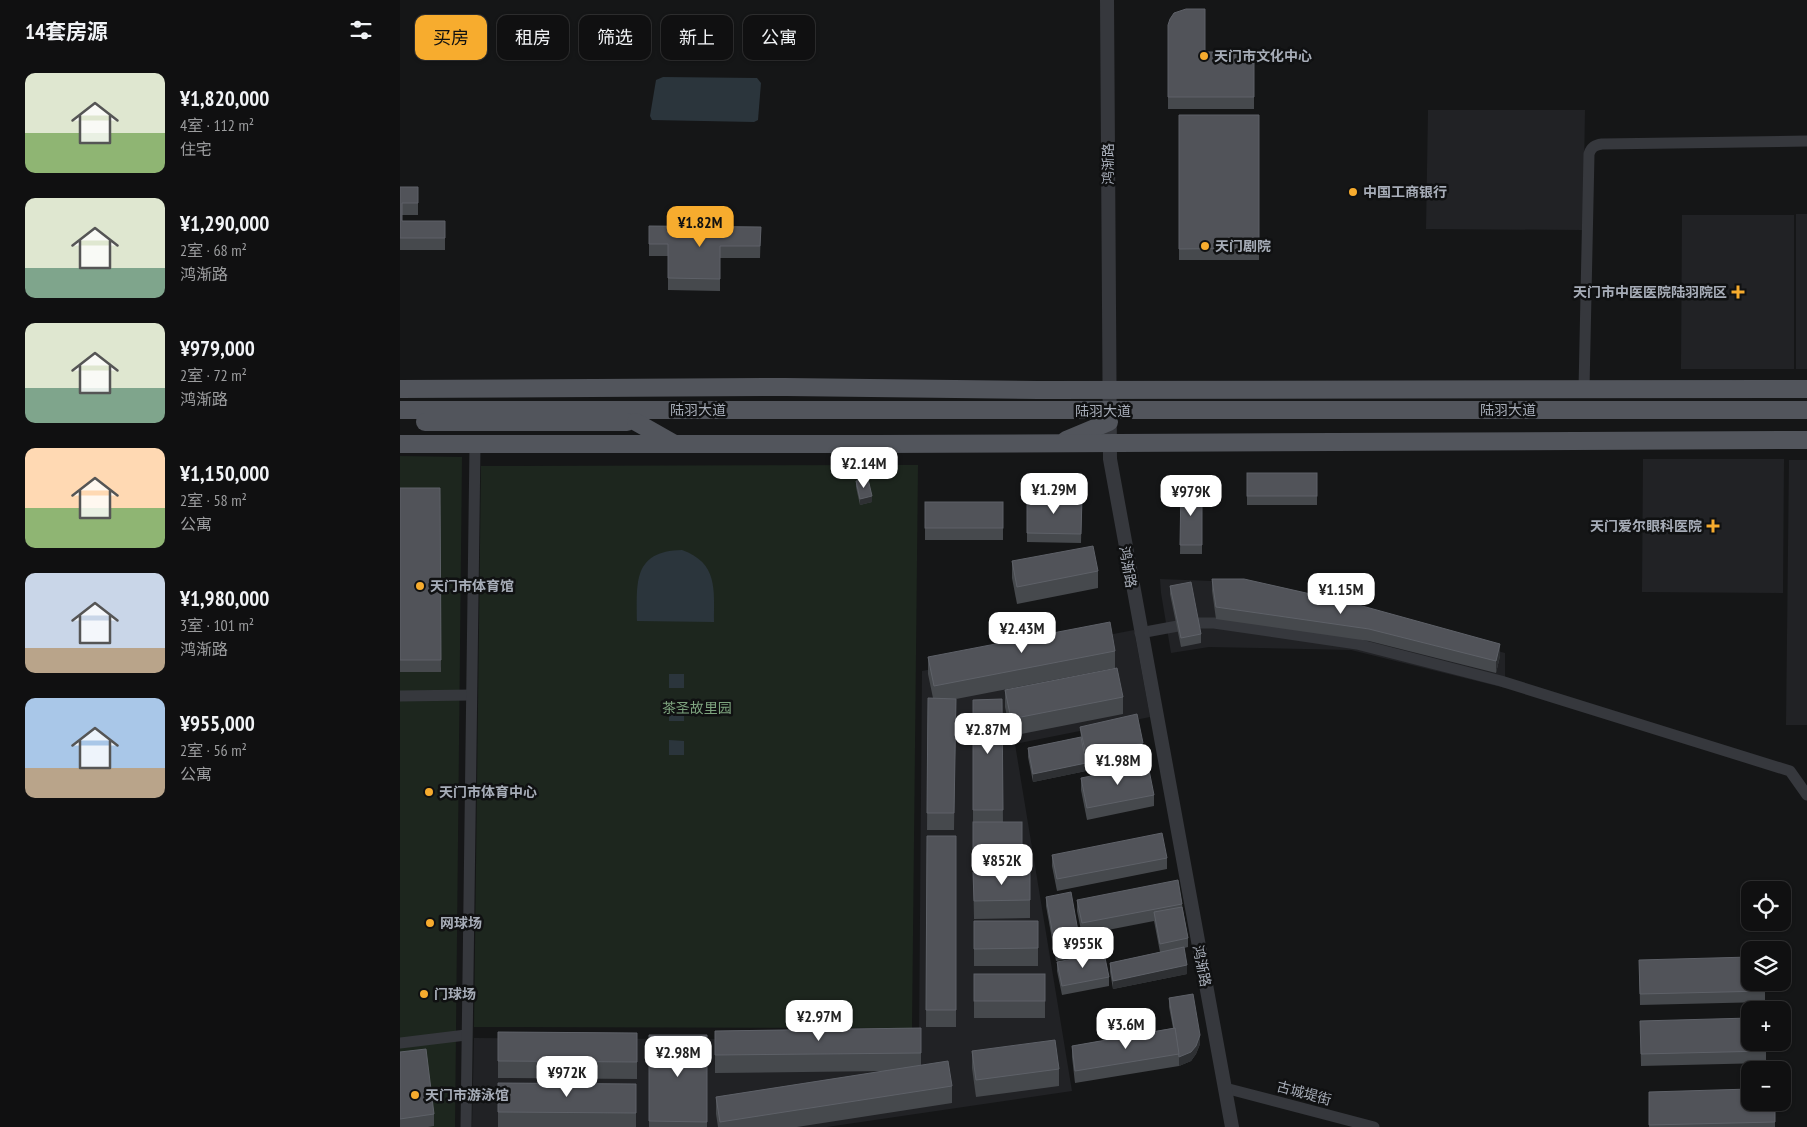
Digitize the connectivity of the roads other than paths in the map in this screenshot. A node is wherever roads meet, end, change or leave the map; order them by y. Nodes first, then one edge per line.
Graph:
1 (1107, 0) edge
2 (1807, 141) edge
3 (563, 388) junction
4 (400, 389) edge
5 (1584, 389) junction
6 (1807, 389) edge
7 (1038, 390) junction
8 (1108, 390) junction
9 (400, 410) edge
10 (497, 410) junction
11 (1807, 410) edge
12 (1109, 416) junction
13 (400, 422) edge
14 (636, 422) junction
15 (1807, 422) edge
16 (1807, 440) edge
17 (1109, 443) junction
18 (400, 444) edge
19 (674, 444) junction
20 (1059, 444) junction
21 (475, 445) junction
22 (1140, 633) junction
23 (471, 695) junction
24 (400, 696) edge
25 (1807, 795) edge
26 (466, 1034) junction
27 (400, 1043) edge
28 (1225, 1088) junction
29 (466, 1127) edge
30 (1232, 1127) edge
31 (1374, 1127) edge

1 - 8 street, 鸿渐路
2 - 5 street
3 - 4 main road
3 - 7 main road
3 - 10 main road
5 - 6 main road
5 - 8 main road
7 - 8 main road
7 - 12 main road
8 - 12 street, 鸿渐路
9 - 10 main road, 陆羽大道
10 - 12 main road, 陆羽大道
11 - 12 main road, 陆羽大道
12 - 14 main road, 陆羽大道
12 - 15 main road, 陆羽大道
12 - 17 street, 鸿渐路
12 - 20 main road
13 - 14 main road, 陆羽大道
14 - 19 main road
16 - 17 main road
17 - 20 main road
17 - 22 street, 鸿渐路
18 - 21 main road
19 - 20 main road
19 - 21 main road
21 - 23 street
22 - 25 street
22 - 28 street, 鸿渐路
23 - 24 street
23 - 26 street
26 - 27 street
26 - 29 street
28 - 30 street, 鸿渐路
28 - 31 street, 古城堤街

